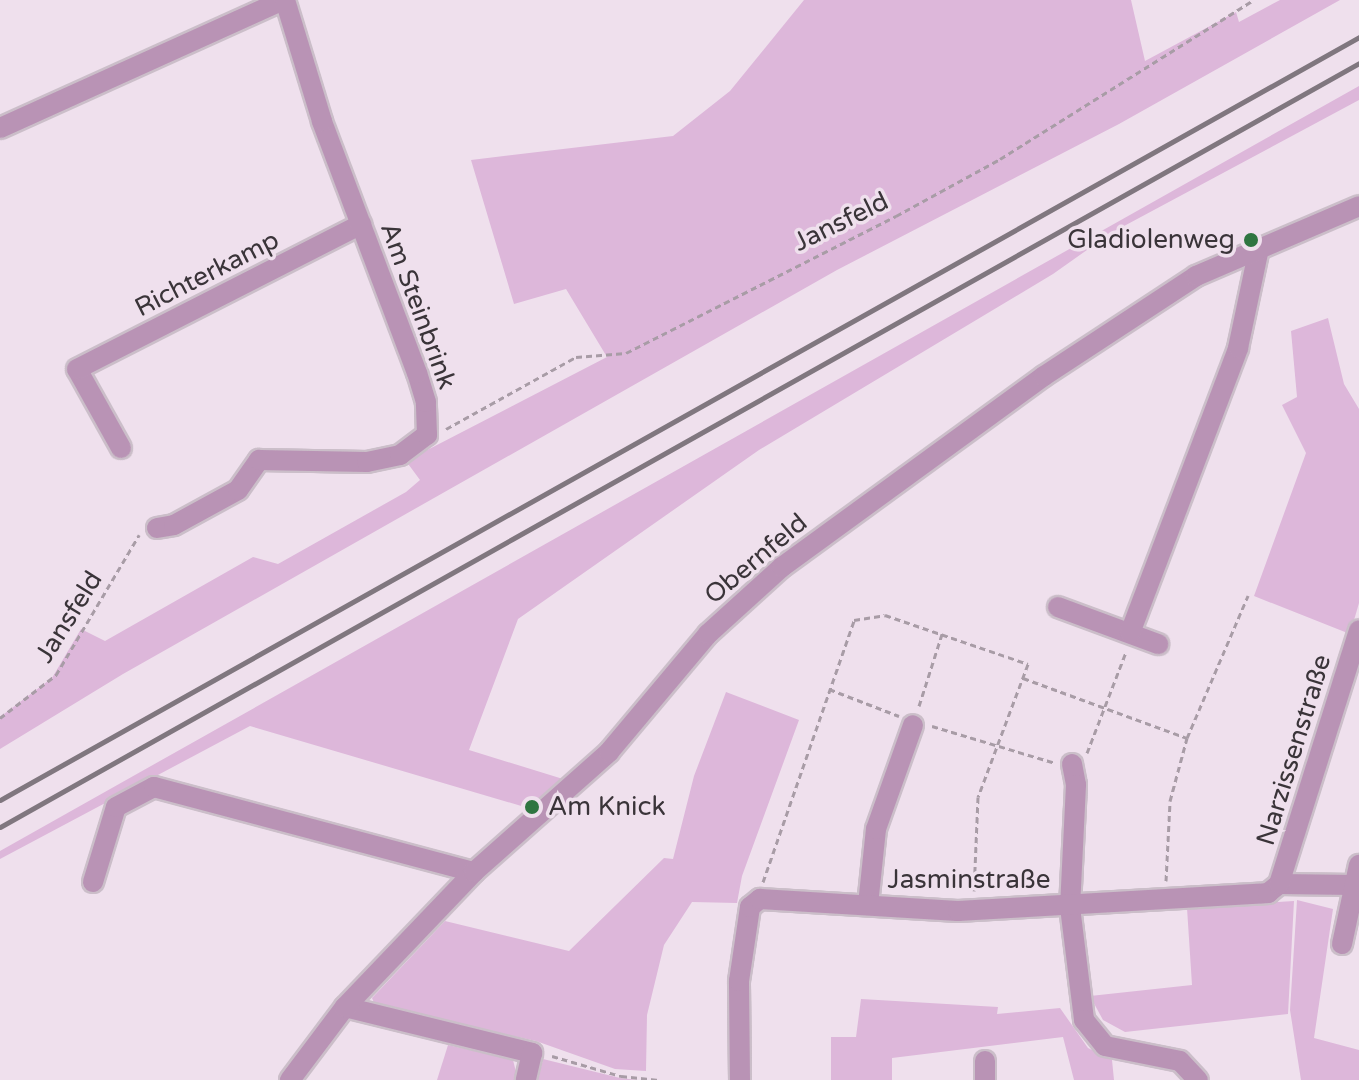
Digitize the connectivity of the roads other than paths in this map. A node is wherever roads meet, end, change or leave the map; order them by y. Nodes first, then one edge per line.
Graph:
1 (284, 0) edge
2 (0, 128) edge
3 (1359, 206) edge
4 (361, 224) junction
5 (1259, 248) junction
6 (121, 448) dead end
7 (157, 528) road end
8 (1058, 607) dead end
9 (1359, 630) edge
10 (1130, 633) junction
11 (1158, 644) dead end
12 (913, 725) road end
13 (1072, 764) road end
14 (1359, 865) edge
15 (474, 872) junction
16 (93, 882) dead end
17 (1354, 885) junction
18 (1274, 889) junction
19 (868, 905) junction
20 (1070, 907) junction
21 (1342, 944) dead end
22 (345, 1007) junction
23 (290, 1080) edge
24 (526, 1080) edge
25 (740, 1080) edge
26 (1198, 1080) edge

1 - 2 street
1 - 4 street, Am Steinbrink
3 - 5 street, Obernfeld
4 - 6 street, Richterkamp
4 - 7 street, Am Steinbrink
5 - 10 street
5 - 15 street, Obernfeld
8 - 10 street
9 - 18 street, Narzissenstraße
10 - 11 street
12 - 19 street, Jasminstraße
13 - 20 street, Jasminstraße
14 - 17 street
15 - 16 street
15 - 22 street, Obernfeld
17 - 18 street, Narzissenstraße
17 - 21 street
18 - 20 street, Jasminstraße
19 - 20 street, Jasminstraße
19 - 25 street, Jasminstraße
20 - 26 street
22 - 23 street, Obernfeld
22 - 24 street

